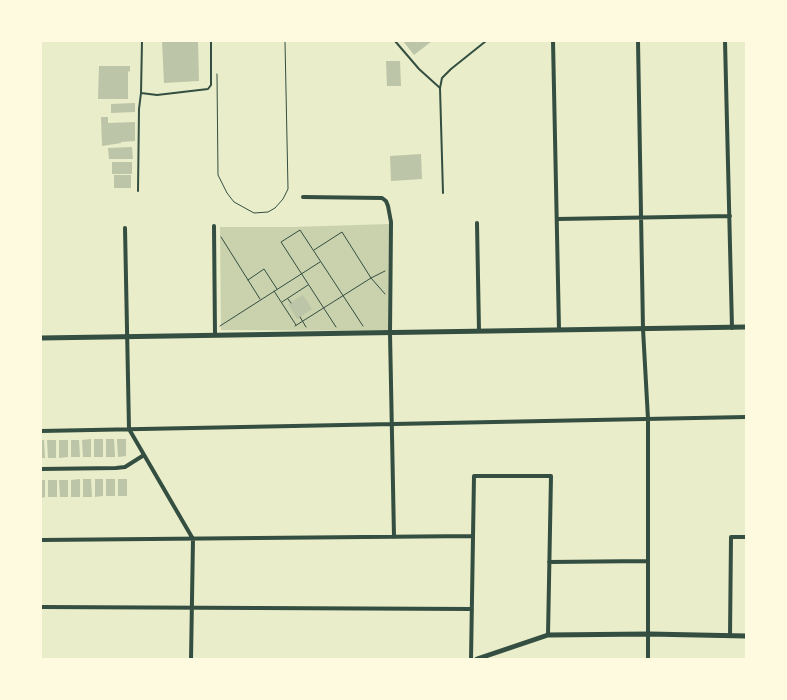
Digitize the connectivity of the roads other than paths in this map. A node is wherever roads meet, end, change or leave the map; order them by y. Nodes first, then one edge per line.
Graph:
1 (142, 41) edge
2 (210, 41) edge
3 (395, 41) edge
4 (486, 41) edge
5 (553, 41) edge
6 (638, 41) edge
7 (725, 41) edge
8 (440, 88) junction
9 (141, 93) junction
10 (138, 191) dead end
11 (443, 193) dead end
12 (303, 197) dead end
13 (730, 216) junction
14 (641, 218) junction
15 (557, 219) junction
16 (477, 223) dead end
17 (214, 226) road end
18 (125, 228) dead end
19 (746, 327) edge
20 (732, 328) junction
21 (643, 329) junction
22 (559, 330) junction
23 (479, 331) junction
24 (215, 333) junction
25 (390, 333) junction
26 (127, 337) junction
27 (41, 338) edge
28 (746, 417) edge
29 (648, 419) junction
30 (392, 424) junction
31 (129, 430) junction
32 (41, 431) edge
33 (144, 456) junction
34 (41, 470) edge
35 (473, 536) junction
36 (394, 537) junction
37 (746, 537) edge
38 (193, 539) junction
39 (41, 540) edge
40 (648, 561) junction
41 (549, 562) junction
42 (41, 607) edge
43 (192, 608) junction
44 (472, 609) junction
45 (649, 634) junction
46 (548, 635) junction
47 (730, 636) junction
48 (746, 636) edge
49 (191, 659) edge
50 (470, 659) edge
51 (477, 659) edge
52 (648, 659) edge

1 - 9 lane
2 - 9 lane
3 - 8 lane
4 - 8 lane
5 - 15 street
6 - 14 street
7 - 13 street
8 - 11 lane
9 - 10 lane
12 - 25 street
13 - 14 street
13 - 20 street
14 - 15 street
14 - 21 street
15 - 22 street
16 - 23 street
17 - 24 street
18 - 26 street
19 - 20 street
20 - 21 street
21 - 22 street
21 - 29 street
22 - 23 street
23 - 25 street
24 - 25 street
24 - 26 street
25 - 30 street
26 - 27 street
26 - 31 street
28 - 29 street
29 - 30 street
29 - 40 street
30 - 31 street
30 - 36 street
31 - 32 street
31 - 33 street
33 - 34 street
33 - 38 street
35 - 36 street
35 - 41 street
35 - 44 street
36 - 38 street
37 - 47 street
38 - 39 street
38 - 43 street
40 - 41 street
40 - 45 street
41 - 46 street
42 - 43 street
43 - 44 street
43 - 49 street
44 - 50 street
45 - 46 street
45 - 47 street
45 - 52 street
46 - 51 street
47 - 48 street

